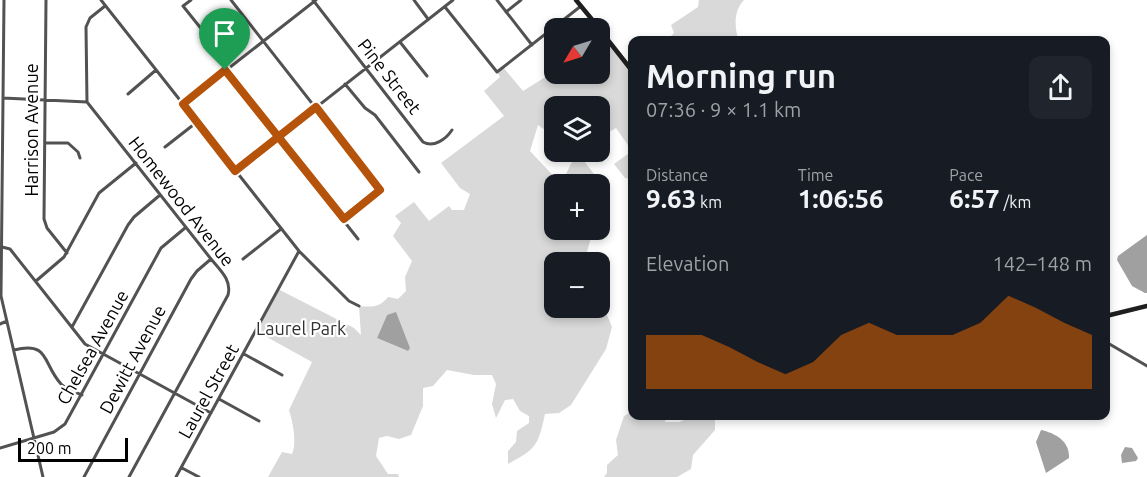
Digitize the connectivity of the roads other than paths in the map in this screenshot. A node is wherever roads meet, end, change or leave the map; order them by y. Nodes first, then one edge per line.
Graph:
1 (4, 0) edge
2 (46, 0) edge
3 (101, 0) edge
4 (191, 0) edge
5 (231, 0) edge
6 (414, 0) edge
7 (453, 0) edge
8 (497, 0) edge
9 (521, 0) edge
10 (576, 0) edge
11 (315, 1) edge
12 (105, 6) junction
13 (445, 6) junction
14 (581, 6) junction
15 (506, 12) junction
16 (590, 18) edge
17 (428, 19) junction
18 (264, 41) junction
19 (400, 42) junction
20 (610, 43) edge
21 (532, 45) junction
22 (628, 66) edge
23 (366, 68) junction
24 (156, 70) junction
25 (225, 70) junction
26 (427, 76) dead end
27 (345, 84) junction
28 (128, 94) dead end
29 (3, 98) junction
30 (45, 99) junction
31 (87, 102) junction
32 (183, 104) junction
33 (316, 107) junction
34 (197, 122) junction
35 (452, 130) dead end
36 (278, 136) junction
37 (45, 143) junction
38 (165, 147) dead end
39 (1, 157) edge
40 (80, 158) dead end
41 (136, 163) junction
42 (235, 171) junction
43 (419, 172) dead end
44 (160, 195) junction
45 (1, 205) edge
46 (344, 219) junction
47 (185, 228) junction
48 (281, 229) junction
49 (358, 238) dead end
50 (2, 247) junction
51 (299, 251) junction
52 (67, 253) junction
53 (211, 259) junction
54 (243, 260) dead end
55 (36, 281) junction
56 (359, 306) dead end
57 (1147, 306) edge
58 (1110, 315) edge
59 (7, 321) junction
60 (0, 324) edge
61 (72, 327) junction
62 (1110, 344) edge
63 (14, 350) junction
64 (244, 354) junction
65 (104, 355) junction
66 (1147, 366) edge
67 (139, 375) junction
68 (282, 375) dead end
69 (175, 394) junction
70 (82, 395) junction
71 (219, 399) junction
72 (211, 413) junction
73 (259, 421) dead end
74 (34, 437) junction
75 (0, 448) edge
76 (182, 468) junction
77 (43, 477) edge
78 (84, 477) edge
79 (129, 477) edge
80 (176, 477) edge
81 (199, 477) edge

1 - 29 street
2 - 30 street, Harrison Avenue
3 - 12 street
4 - 25 street
5 - 18 street
6 - 17 street
7 - 13 street
8 - 15 street
9 - 15 street
10 - 14 main road
11 - 18 street
11 - 23 street, Pine Street
12 - 24 street
12 - 31 street
13 - 17 street
13 - 21 street
14 - 16 main road
14 - 21 street
15 - 21 street
17 - 19 street
18 - 25 street
18 - 33 street
19 - 23 street
19 - 26 street
20 - 22 main road
23 - 27 street
23 - 35 street, Pine Street
24 - 28 street
24 - 32 street
25 - 32 street
25 - 36 street
27 - 33 street
27 - 43 street
29 - 30 street
29 - 39 street
30 - 31 street
30 - 37 street, Harrison Avenue
31 - 41 street, Homewood Avenue
32 - 34 street
33 - 36 street
33 - 46 street
34 - 38 street
34 - 42 street
36 - 42 street
36 - 46 street
37 - 40 street
37 - 52 street, Harrison Avenue
39 - 45 street
41 - 44 street, Homewood Avenue
41 - 52 street
42 - 48 street
44 - 47 street, Homewood Avenue
44 - 61 street
45 - 50 street
46 - 49 street
47 - 53 street, Homewood Avenue
47 - 65 street, Chelsea Avenue
48 - 51 street
48 - 54 street
50 - 55 street
50 - 59 street
51 - 56 street
51 - 64 street, Laurel Street
52 - 55 street
53 - 67 street, Dewitt Avenue
53 - 69 street, Homewood Avenue
55 - 61 street
57 - 58 main road
59 - 60 street
59 - 63 street
61 - 65 street
62 - 66 street
63 - 70 street
63 - 74 street
64 - 68 street
64 - 71 street, Laurel Street
65 - 67 street
65 - 70 street, Chelsea Avenue
67 - 69 street
67 - 78 street, Dewitt Avenue
69 - 72 street
69 - 79 street, Homewood Avenue
70 - 74 street, Chelsea Avenue
71 - 72 street, Laurel Street
71 - 73 street
72 - 76 street, Laurel Street
74 - 75 street, Chelsea Avenue
74 - 77 street
76 - 80 street, Laurel Street
76 - 81 street

